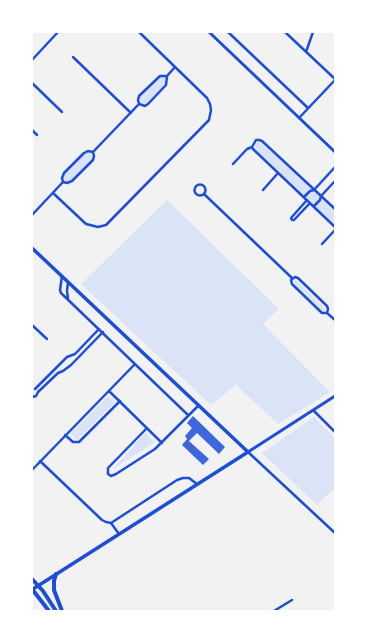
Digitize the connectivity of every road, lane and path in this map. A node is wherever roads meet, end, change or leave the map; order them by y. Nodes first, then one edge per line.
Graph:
1 (58, 32) edge
2 (139, 32) edge
3 (209, 32) edge
4 (228, 32) edge
5 (285, 32) edge
6 (313, 32) edge
7 (306, 52) junction
8 (72, 56) dead end
9 (32, 60) edge
10 (175, 67) junction
11 (167, 76) junction
12 (335, 80) edge
13 (32, 83) edge
14 (139, 104) junction
15 (308, 108) junction
16 (62, 112) dead end
17 (131, 113) junction
18 (299, 118) junction
19 (32, 130) edge
20 (37, 135) dead end
21 (252, 146) junction
22 (93, 152) junction
23 (335, 152) edge
24 (233, 164) dead end
25 (335, 168) edge
26 (278, 173) junction
27 (335, 181) edge
28 (63, 182) junction
29 (262, 190) dead end
30 (314, 190) junction
31 (53, 193) junction
32 (204, 194) junction
33 (321, 196) junction
34 (304, 197) junction
35 (307, 200) junction
36 (310, 203) junction
37 (314, 206) junction
38 (335, 210) edge
39 (32, 215) edge
40 (335, 227) edge
41 (335, 230) edge
42 (322, 244) dead end
43 (32, 248) edge
44 (62, 276) junction
45 (292, 278) junction
46 (68, 282) junction
47 (68, 299) junction
48 (327, 312) junction
49 (335, 320) edge
50 (32, 325) edge
51 (99, 329) junction
52 (103, 332) junction
53 (47, 339) dead end
54 (135, 364) junction
55 (33, 388) edge
56 (109, 391) junction
57 (38, 392) junction
58 (335, 396) edge
59 (32, 398) edge
60 (120, 401) junction
61 (199, 405) junction
62 (314, 410) junction
63 (188, 415) junction
64 (147, 428) junction
65 (335, 432) edge
66 (65, 435) junction
67 (162, 443) junction
68 (248, 452) junction
69 (40, 461) junction
70 (33, 469) edge
71 (197, 484) junction
72 (111, 522) junction
73 (335, 533) edge
74 (119, 534) junction
75 (56, 574) junction
76 (32, 579) edge
77 (38, 585) junction
78 (32, 589) edge
79 (292, 600) dead end
80 (49, 611) edge
81 (56, 611) edge
82 (62, 611) edge
83 (274, 611) edge

1 - 9 street
2 - 10 street
3 - 18 street
4 - 15 street
5 - 7 street
6 - 7 street
7 - 12 street
8 - 17 street
10 - 11 street
10 - 31 street
11 - 14 street
11 - 14 street
12 - 15 street
13 - 16 street
14 - 17 street
15 - 18 street
17 - 22 street
18 - 23 street
19 - 20 street
21 - 24 street
21 - 26 street
21 - 30 street
22 - 28 street
22 - 28 street
25 - 30 street
26 - 29 street
26 - 34 street
27 - 33 street
28 - 31 street
30 - 33 street
30 - 34 street
31 - 39 street
32 - 32 street
32 - 45 street
33 - 37 street
33 - 38 street
34 - 35 street
35 - 36 street
35 - 36 street
36 - 37 street
37 - 40 street
41 - 42 street
43 - 44 main road
44 - 46 main road
44 - 47 street
45 - 48 street
45 - 48 street
46 - 47 street
46 - 61 main road
47 - 51 street
48 - 49 street
50 - 53 street
51 - 52 street
51 - 55 street
52 - 54 street
52 - 57 street
54 - 56 street
54 - 63 street
55 - 57 street
56 - 60 street
56 - 66 street
57 - 59 street
58 - 62 street
60 - 64 street
60 - 66 street
61 - 63 street
61 - 68 main road
62 - 65 street
62 - 68 street
63 - 67 street
64 - 67 street
64 - 67 street
66 - 69 street
68 - 71 main road
68 - 73 street
69 - 70 street
69 - 72 street
71 - 72 street
71 - 74 main road
72 - 74 street
74 - 75 main road
75 - 77 main road
75 - 82 highway
76 - 77 highway
77 - 78 main road
77 - 81 highway
78 - 80 highway
79 - 83 street

